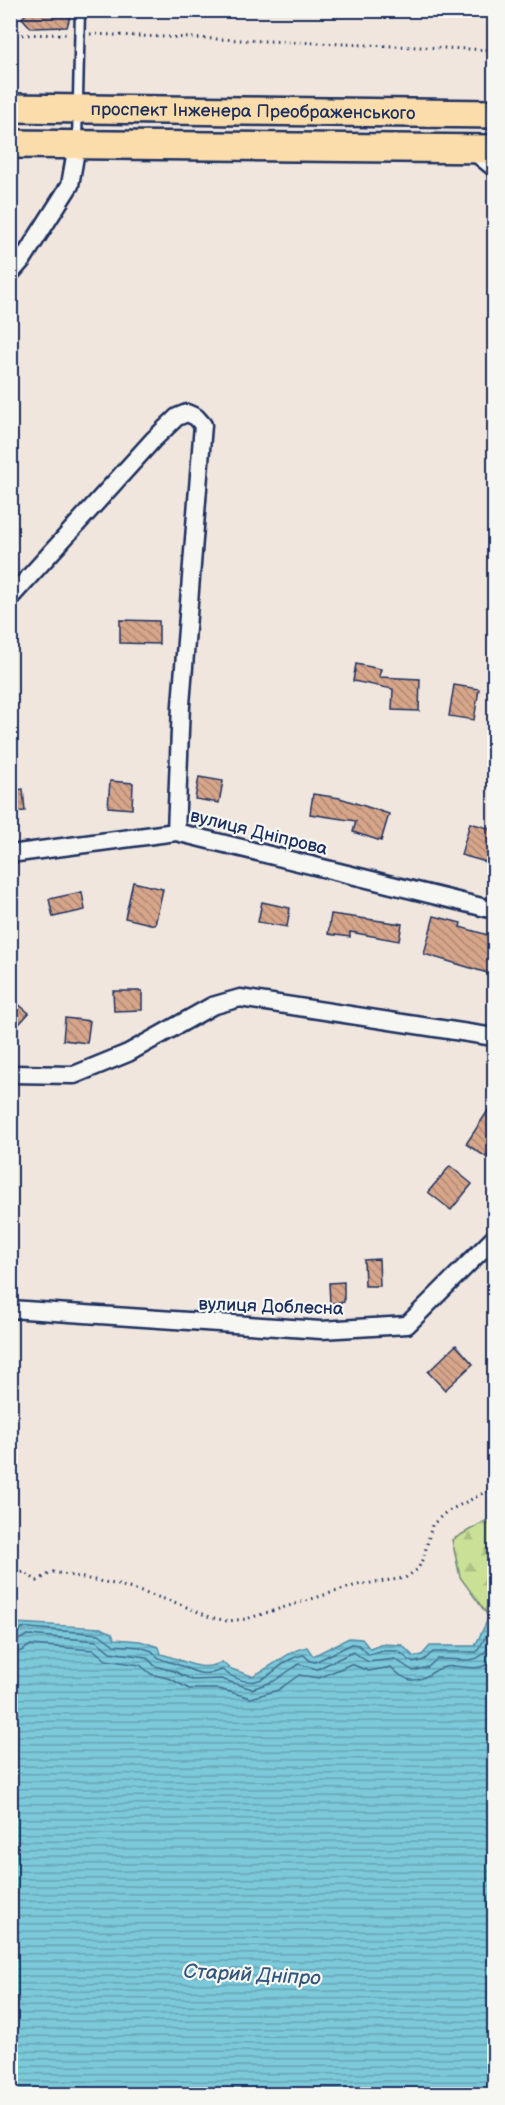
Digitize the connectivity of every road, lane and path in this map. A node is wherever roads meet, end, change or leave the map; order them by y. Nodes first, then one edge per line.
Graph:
1 (80, 10) edge
2 (80, 34) junction
3 (10, 35) edge
4 (495, 50) edge
5 (10, 108) edge
6 (76, 109) junction
7 (495, 114) edge
8 (10, 144) edge
9 (77, 145) junction
10 (463, 149) junction
11 (495, 150) edge
12 (495, 173) edge
13 (10, 274) edge
14 (10, 598) edge
15 (176, 832) junction
16 (10, 854) edge
17 (495, 910) edge
18 (495, 1037) edge
19 (10, 1074) edge
20 (495, 1238) edge
21 (10, 1309) edge
22 (495, 1488) edge
23 (10, 1575) edge

1 - 2 lane
2 - 3 path
2 - 4 path
2 - 6 lane
5 - 6 main road, проспект Інженера Преображенського
6 - 7 main road, проспект Інженера Преображенського
6 - 9 lane
8 - 9 main road, проспект Інженера Преображенського
9 - 10 main road, проспект Інженера Преображенського
9 - 13 street
10 - 11 main road, проспект Інженера Преображенського
10 - 12 lane
14 - 15 street
15 - 16 street, вулиця Дніпрова
15 - 17 street, вулиця Дніпрова
18 - 19 street
20 - 21 street, вулиця Доблесна
22 - 23 path

